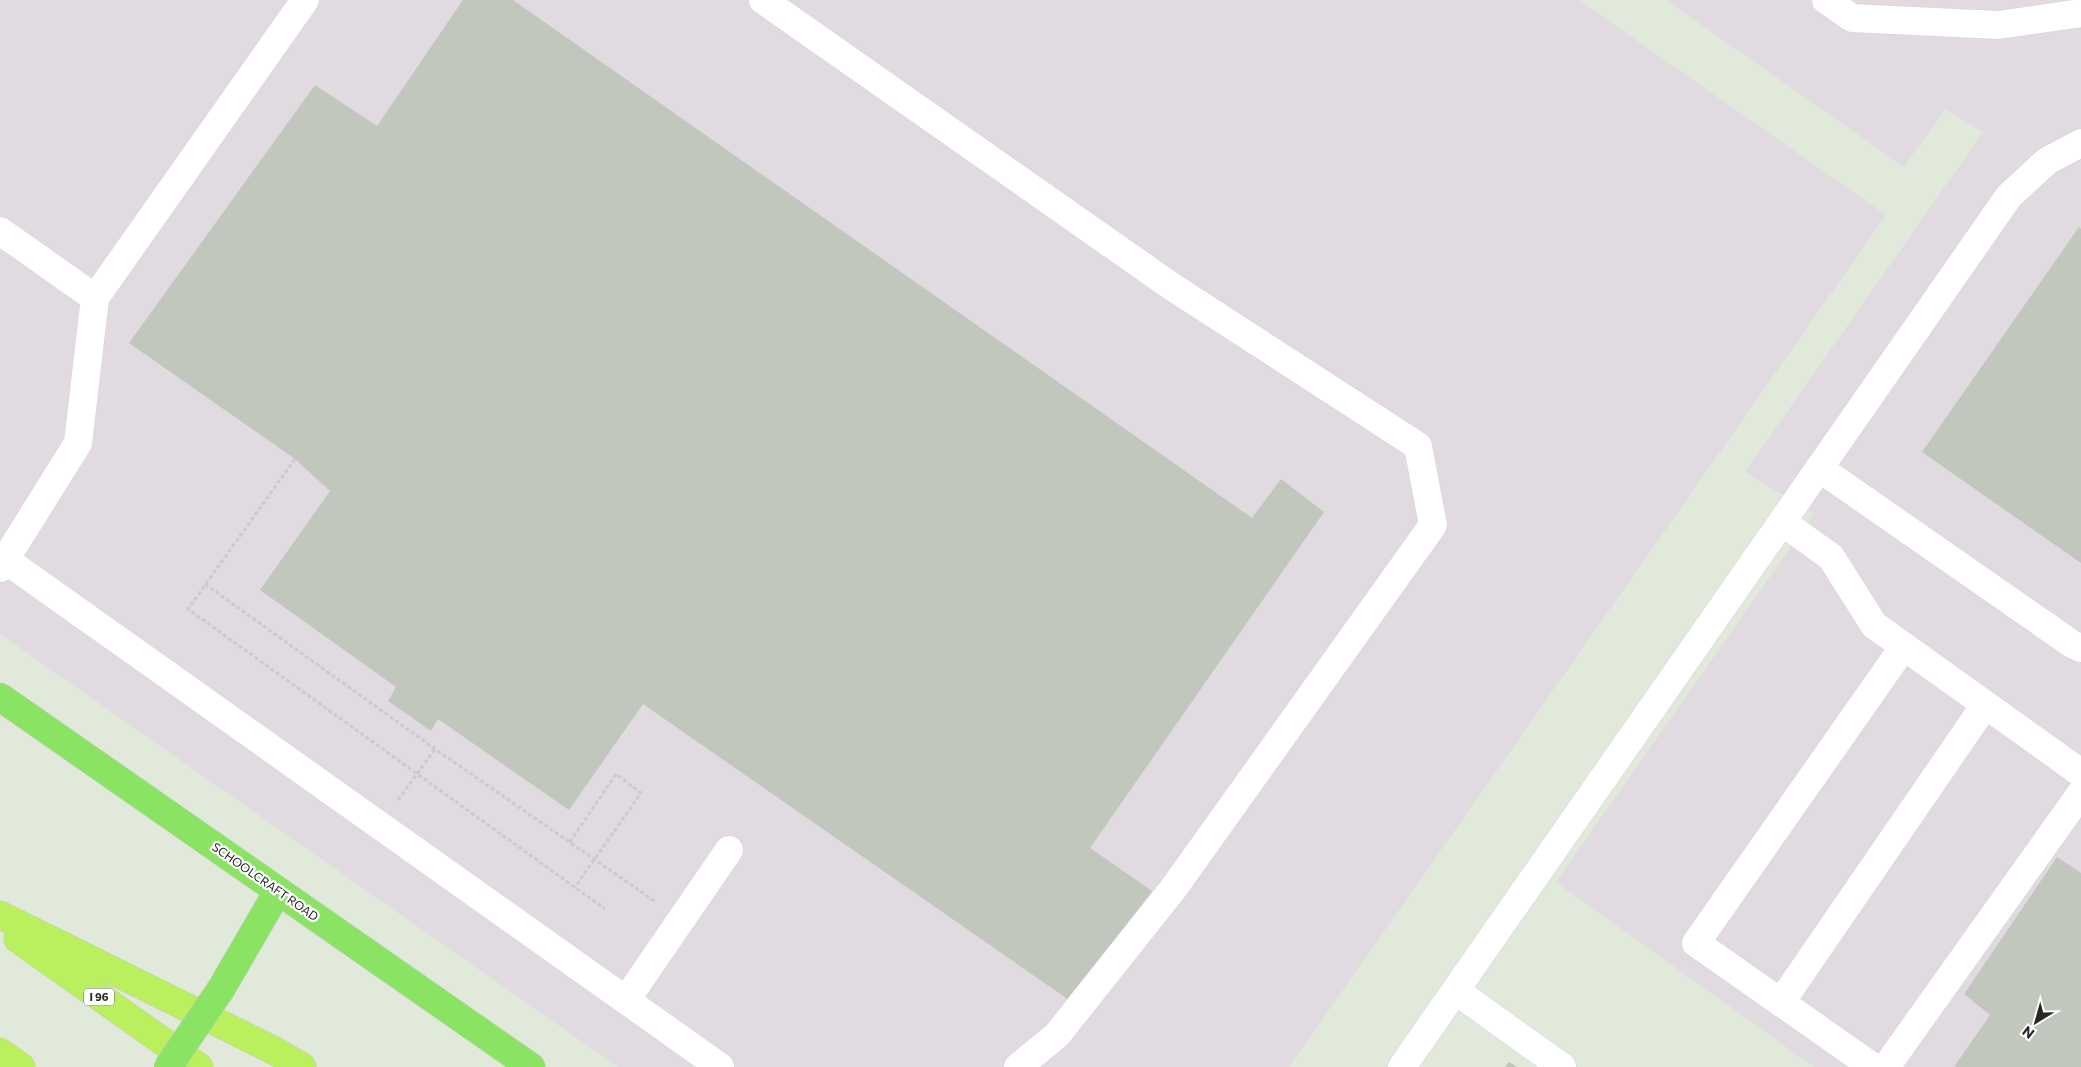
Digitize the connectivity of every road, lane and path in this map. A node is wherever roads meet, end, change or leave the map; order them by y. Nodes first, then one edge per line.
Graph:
1 (305, 0) edge
2 (763, 0) edge
3 (1826, 0) edge
4 (2081, 13) edge
5 (2081, 143) edge
6 (0, 231) edge
7 (96, 298) junction
8 (294, 459) dead end
9 (1819, 468) junction
10 (1782, 522) junction
11 (2, 561) edge
12 (205, 584) junction
13 (1904, 646) junction
14 (2081, 648) edge
15 (0, 697) edge
16 (1985, 704) junction
17 (435, 749) junction
18 (418, 773) junction
19 (2081, 773) edge
20 (2081, 793) edge
21 (380, 825) junction
22 (570, 842) junction
23 (728, 850) dead end
24 (595, 860) junction
25 (576, 888) junction
26 (278, 891) junction
27 (605, 909) dead end
28 (0, 916) edge
29 (682, 920) junction
30 (0, 926) edge
31 (1456, 991) junction
32 (626, 1000) junction
33 (1781, 1002) junction
34 (0, 1052) edge
35 (21, 1067) edge
36 (168, 1067) edge
37 (199, 1067) edge
38 (302, 1067) edge
39 (531, 1067) edge
40 (720, 1067) edge
41 (1018, 1067) edge
42 (1402, 1067) edge
43 (1562, 1067) edge
44 (1872, 1067) edge
45 (1886, 1067) edge

1 - 7 lane
2 - 41 lane
3 - 4 lane
5 - 9 lane
6 - 7 lane
7 - 11 lane
8 - 12 path
9 - 10 lane
9 - 14 lane
10 - 13 lane
10 - 31 lane
11 - 21 lane
12 - 17 path
12 - 18 path
13 - 16 lane
13 - 33 lane
15 - 26 main road, SCHOOLCRAFT ROAD
16 - 19 lane
16 - 33 lane
17 - 18 path
17 - 22 path
18 - 21 path
18 - 25 path
20 - 45 lane
21 - 32 lane
22 - 24 path
22 - 24 path
23 - 29 lane
24 - 25 path
24 - 29 path
25 - 27 path
26 - 36 main road, bridge
26 - 39 main road, SCHOOLCRAFT ROAD
28 - 38 highway
29 - 32 lane
30 - 37 highway, I 96
31 - 42 lane
31 - 43 lane
32 - 40 lane
33 - 44 lane
34 - 35 highway

